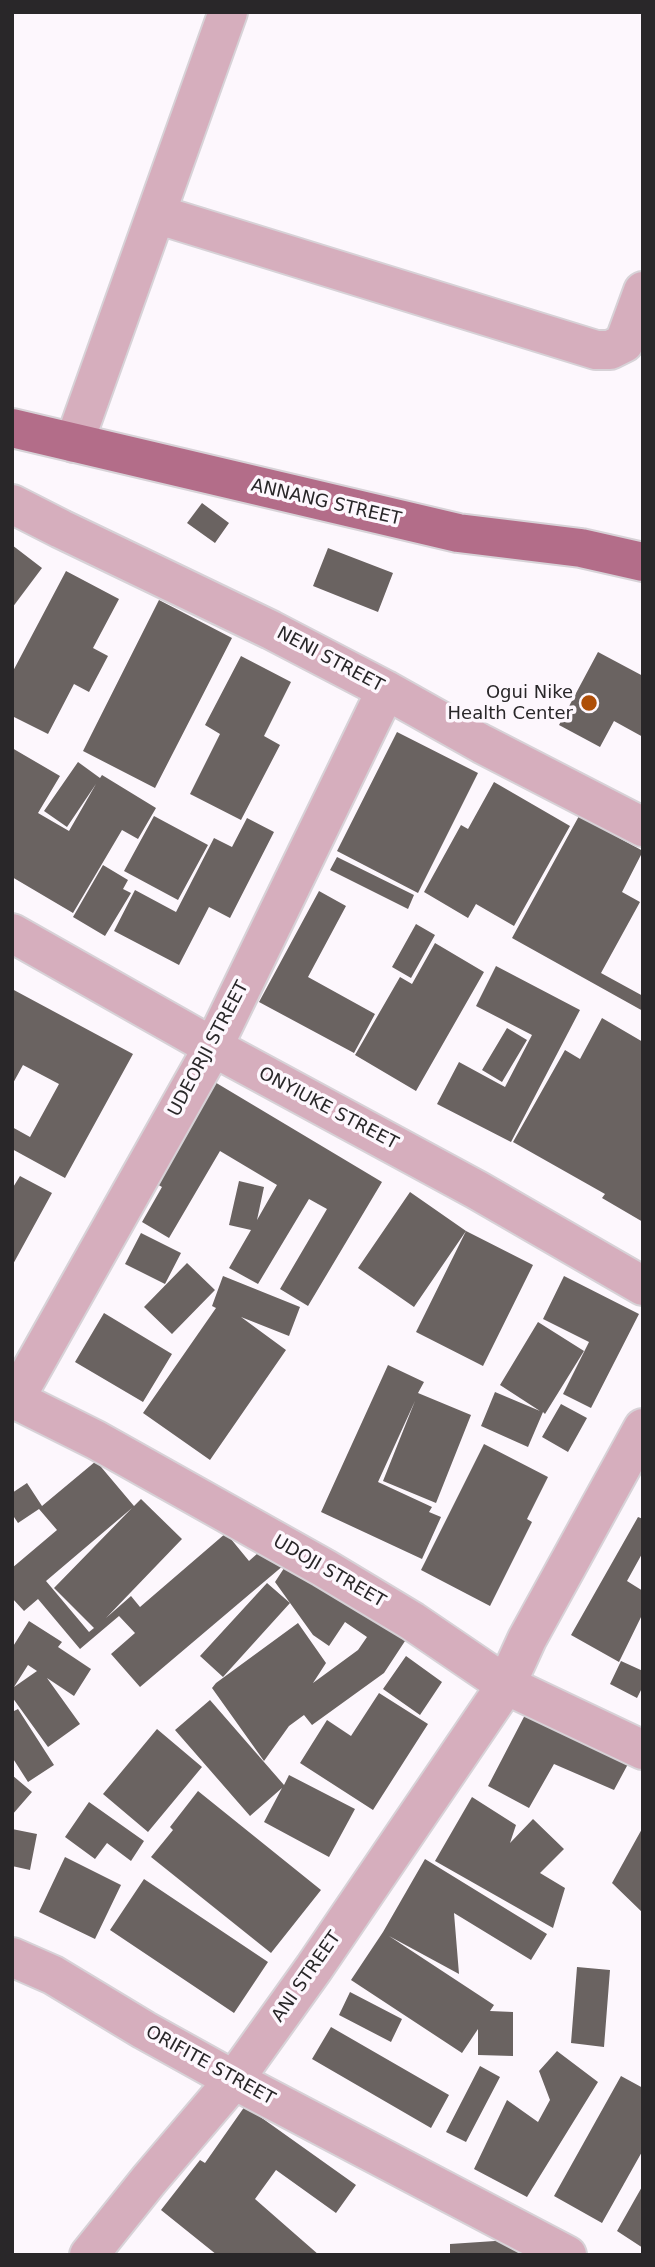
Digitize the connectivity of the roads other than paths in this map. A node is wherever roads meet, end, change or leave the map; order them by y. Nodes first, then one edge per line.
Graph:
1 (228, 12) edge
2 (156, 214) junction
3 (643, 291) edge
4 (12, 428) edge
5 (74, 443) junction
6 (12, 504) edge
7 (643, 562) edge
8 (386, 690) junction
9 (643, 827) edge
10 (12, 933) edge
11 (213, 1047) junction
12 (643, 1286) edge
13 (13, 1398) edge
14 (643, 1428) edge
15 (506, 1685) junction
16 (643, 1750) edge
17 (12, 1956) edge
18 (234, 2080) junction
19 (89, 2255) edge
20 (567, 2255) edge

1 - 2 street
2 - 3 street
2 - 5 street
4 - 5 main road, ANNANG STREET
5 - 7 main road, ANNANG STREET
6 - 8 street, NENI STREET
8 - 9 street, NENI STREET
8 - 11 street, UDEORJI STREET
10 - 11 street, ONYIUKE STREET
11 - 12 street, ONYIUKE STREET
11 - 13 street, UDEORJI STREET
13 - 15 street, UDOJI STREET
14 - 15 street, ANI STREET
15 - 16 street, UDOJI STREET
15 - 18 street, ANI STREET
17 - 18 street, ORIFITE STREET
18 - 19 street, ANI STREET
18 - 20 street, ORIFITE STREET

